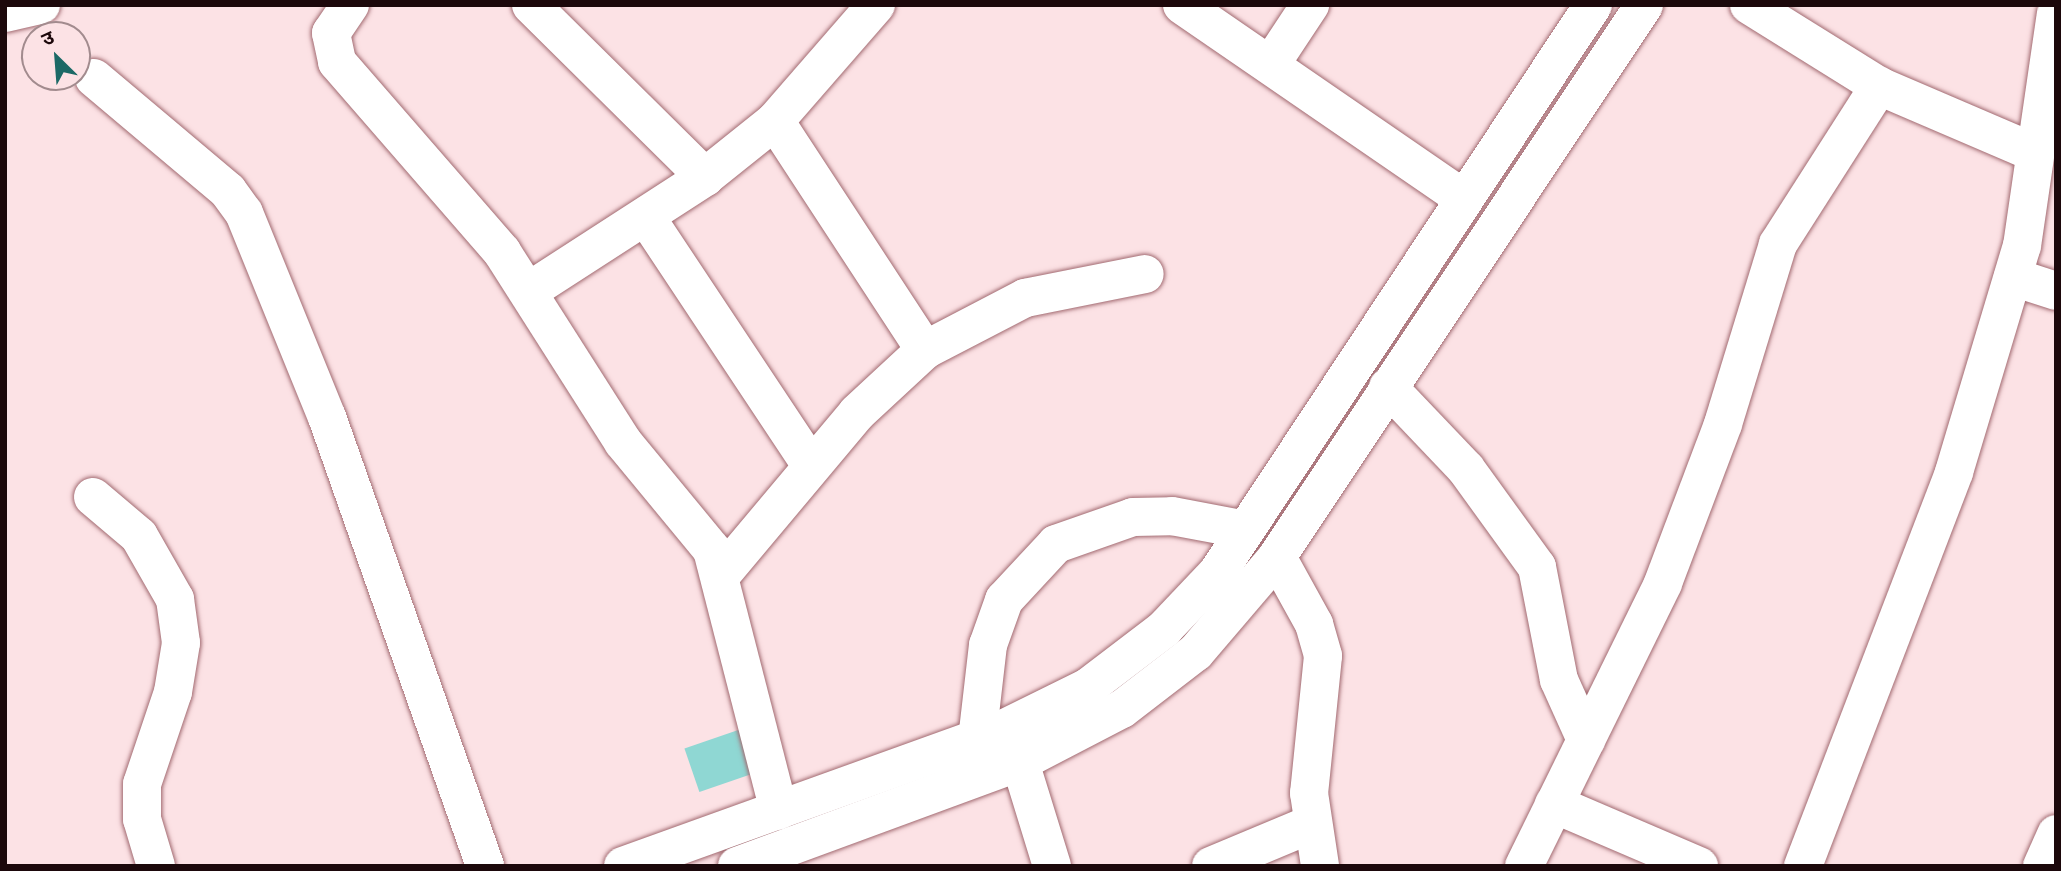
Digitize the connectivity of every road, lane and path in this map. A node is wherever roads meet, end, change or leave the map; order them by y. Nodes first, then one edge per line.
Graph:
1 (41, 5) edge
2 (350, 5) edge
3 (531, 5) edge
4 (876, 5) edge
5 (1182, 5) edge
6 (1310, 5) edge
7 (1592, 5) edge
8 (1644, 5) edge
9 (1749, 5) edge
10 (5, 13) edge
11 (2056, 13) edge
12 (1271, 64) junction
13 (94, 78) dead end
14 (1879, 86) junction
15 (775, 121) junction
16 (2031, 151) junction
17 (705, 177) junction
18 (1463, 198) junction
19 (646, 217) junction
20 (1145, 274) dead end
21 (2013, 277) junction
22 (529, 291) junction
23 (2056, 291) edge
24 (925, 350) junction
25 (1388, 387) junction
26 (811, 465) junction
27 (93, 497) dead end
28 (1246, 530) junction
29 (1277, 557) junction
30 (722, 574) junction
31 (977, 740) junction
32 (1586, 740) junction
33 (1020, 762) junction
34 (1554, 804) junction
35 (779, 811) junction
36 (1309, 825) junction
37 (2056, 834) edge
38 (753, 863) edge
39 (156, 866) edge
40 (485, 866) edge
41 (623, 866) edge
42 (1052, 866) edge
43 (1211, 866) edge
44 (1320, 866) edge
45 (1524, 866) edge
46 (1699, 866) edge
47 (1803, 866) edge
48 (2042, 866) edge

1 - 10 street
2 - 22 street
3 - 17 street
4 - 15 street
5 - 12 street
6 - 12 street
7 - 18 street
8 - 25 street
9 - 14 street
11 - 16 street
12 - 18 street
13 - 40 street
14 - 16 street
14 - 32 street
15 - 17 street
15 - 24 street
16 - 21 street
17 - 19 street
18 - 28 street
19 - 22 street
19 - 26 street
20 - 24 street
21 - 23 street
21 - 47 street
22 - 30 street
24 - 26 street
25 - 29 street
25 - 32 street
26 - 30 street
27 - 39 street
28 - 31 street
28 - 31 street
29 - 33 street
29 - 36 street
30 - 35 street
31 - 35 street
32 - 34 street
33 - 38 street
33 - 42 street
34 - 45 street
34 - 46 street
35 - 41 street
36 - 43 street
36 - 44 street
37 - 48 street

